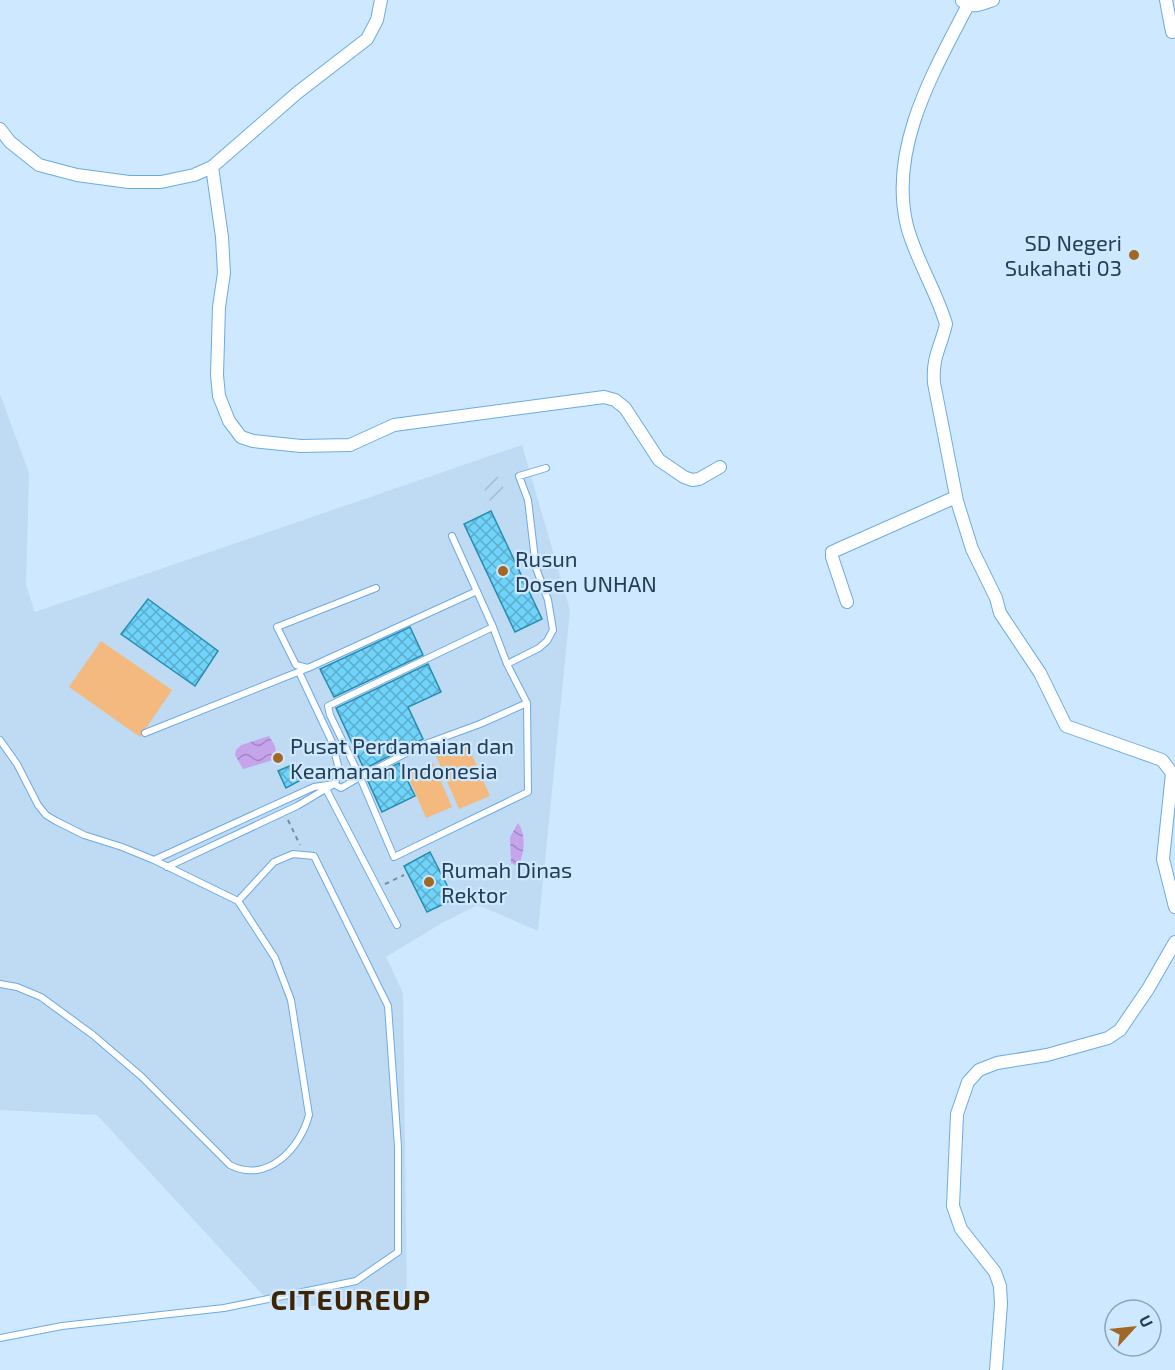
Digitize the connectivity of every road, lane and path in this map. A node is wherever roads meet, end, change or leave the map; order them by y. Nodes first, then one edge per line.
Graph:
1 (381, 0) edge
2 (993, 0) edge
3 (1166, 0) edge
4 (964, 3) edge
5 (1172, 32) dead end
6 (0, 129) edge
7 (212, 167) junction
8 (720, 466) dead end
9 (546, 468) dead end
10 (956, 497) junction
11 (452, 536) dead end
12 (376, 588) dead end
13 (477, 591) junction
14 (847, 602) dead end
15 (493, 627) junction
16 (507, 664) junction
17 (308, 668) junction
18 (299, 672) junction
19 (527, 703) junction
20 (145, 734) dead end
21 (0, 740) edge
22 (360, 777) junction
23 (334, 784) junction
24 (326, 789) junction
25 (284, 813) junction
26 (305, 855) junction
27 (154, 860) junction
28 (167, 867) junction
29 (404, 875) dead end
30 (377, 888) junction
31 (238, 901) junction
32 (1175, 907) edge
33 (397, 925) dead end
34 (1175, 942) edge
35 (0, 984) edge
36 (0, 1338) edge
37 (996, 1370) edge

1 - 7 street
2 - 4 street
3 - 5 street
4 - 10 street
6 - 7 street
7 - 8 street
9 - 16 lane
10 - 14 street
10 - 32 street
11 - 13 lane
12 - 17 lane
13 - 15 lane
13 - 17 lane
15 - 16 lane
15 - 22 lane
16 - 19 lane
17 - 18 lane
18 - 20 lane
18 - 23 lane
19 - 22 lane
19 - 22 lane
21 - 27 lane
22 - 23 lane
23 - 24 lane
23 - 27 lane
24 - 25 lane
24 - 30 lane
25 - 26 path
25 - 28 lane
26 - 31 lane
26 - 36 lane
27 - 28 lane
28 - 31 lane
29 - 30 path
30 - 33 lane
31 - 35 lane
34 - 37 street

